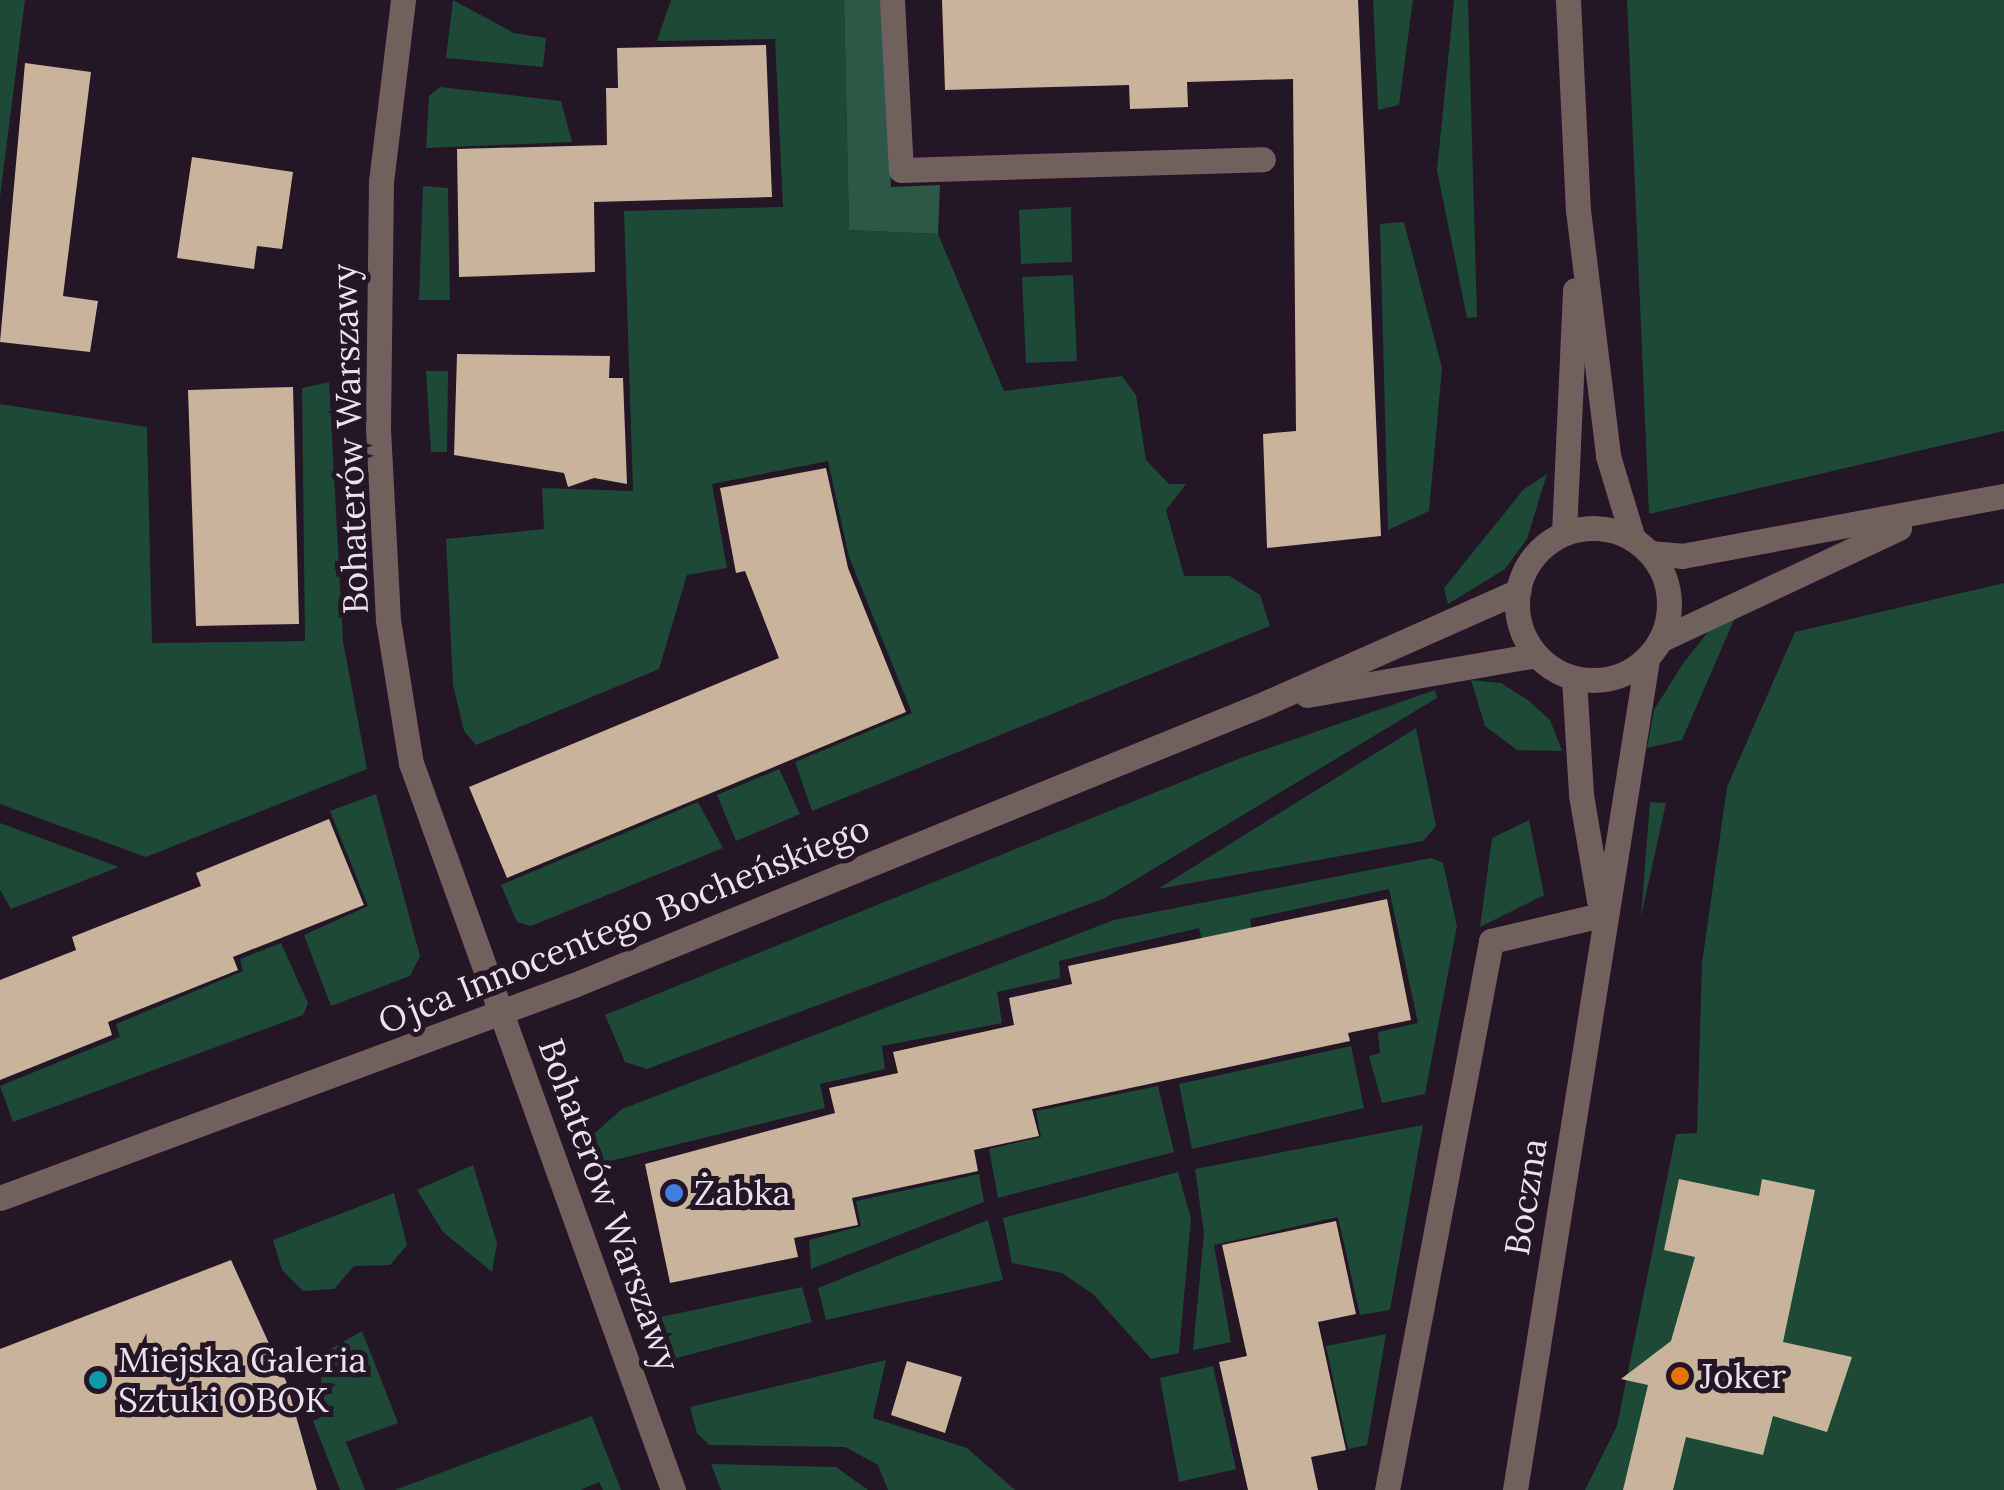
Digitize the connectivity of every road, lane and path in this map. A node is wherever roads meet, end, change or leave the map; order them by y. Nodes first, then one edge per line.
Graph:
1 (403, 0) edge
2 (892, 0) edge
3 (1568, 0) edge
4 (1263, 159) dead end
5 (1578, 210) junction
6 (2004, 496) edge
7 (1941, 510) junction
8 (1564, 533) junction
9 (1641, 546) junction
10 (1518, 591) junction
11 (1654, 649) junction
12 (1536, 655) junction
13 (1574, 679) junction
14 (1268, 702) junction
15 (1601, 914) junction
16 (502, 1013) junction
17 (0, 1198) edge
18 (672, 1490) edge
19 (1387, 1490) edge
20 (1515, 1490) edge

1 - 16 street, Bohaterów Warszawy
2 - 4 street
3 - 5 street
5 - 8 street
5 - 9 street
6 - 7 street
7 - 9 street
7 - 11 street
8 - 9 street
8 - 10 street
9 - 11 street
10 - 12 street
10 - 14 street, Ojca Innocentego Bocheńskiego
11 - 13 street
11 - 15 street, Boczna
12 - 13 street
12 - 14 street, Ojca Innocentego Bocheńskiego
13 - 15 street, Boczna
14 - 16 street, Ojca Innocentego Bocheńskiego
15 - 19 street
15 - 20 street, Boczna
16 - 17 street, Ojca Innocentego Bocheńskiego
16 - 18 street, Bohaterów Warszawy

